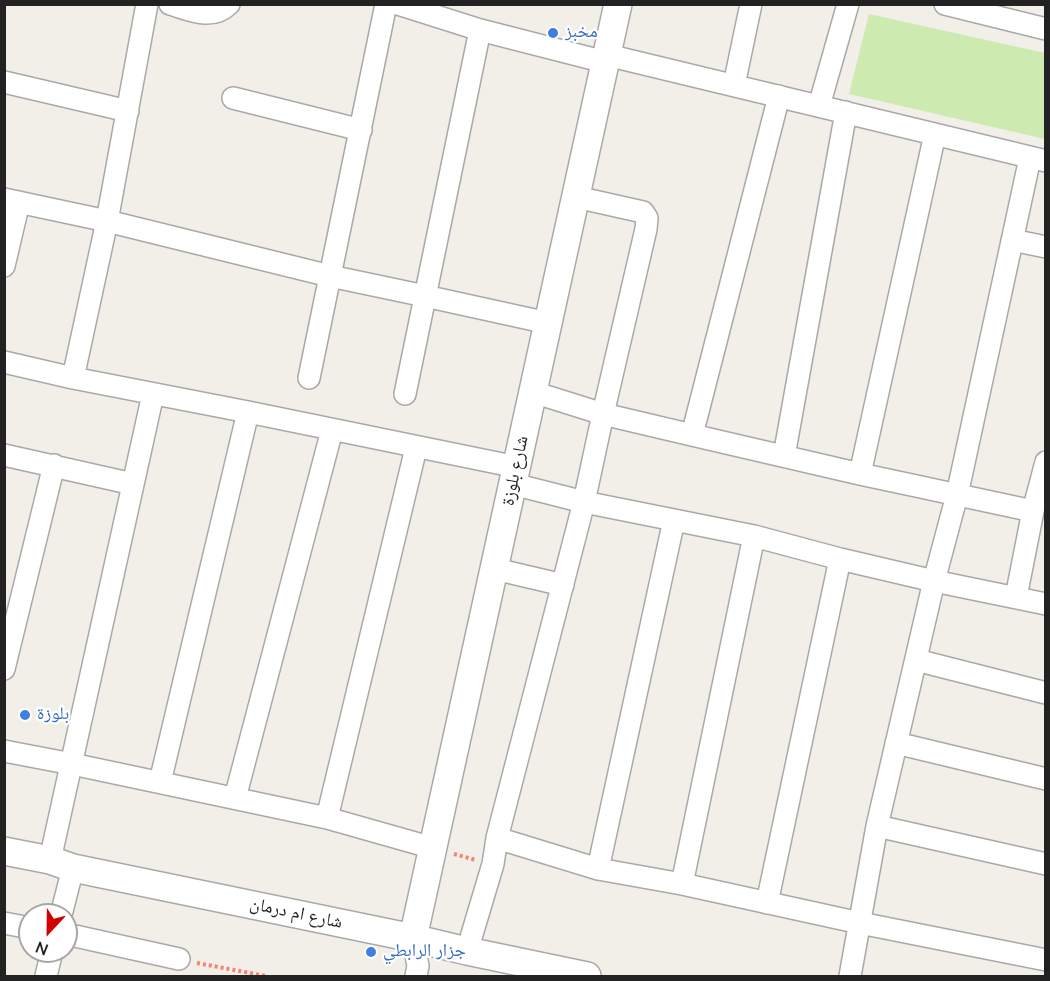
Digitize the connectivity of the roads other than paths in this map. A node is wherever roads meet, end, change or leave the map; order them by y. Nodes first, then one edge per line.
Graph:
1 (147, 4) edge
2 (170, 4) edge
3 (229, 4) edge
4 (386, 4) edge
5 (398, 4) edge
6 (618, 4) edge
7 (750, 4) edge
8 (848, 4) edge
9 (945, 4) edge
10 (1046, 29) edge
11 (480, 30) junction
12 (606, 58) junction
13 (4, 82) edge
14 (734, 85) junction
15 (778, 96) junction
16 (233, 98) dead end
17 (819, 106) junction
18 (128, 111) junction
19 (846, 112) junction
20 (361, 130) junction
21 (935, 134) junction
22 (1038, 160) edge
23 (576, 197) junction
24 (12, 200) edge
25 (107, 221) junction
26 (1012, 240) junction
27 (1046, 248) edge
28 (4, 266) edge
29 (330, 276) junction
30 (425, 296) junction
31 (548, 323) junction
32 (4, 362) edge
33 (73, 378) junction
34 (309, 378) dead end
35 (533, 392) junction
36 (153, 394) junction
37 (405, 394) dead end
38 (248, 412) junction
39 (603, 414) junction
40 (332, 430) junction
41 (693, 435) junction
42 (416, 447) junction
43 (4, 455) edge
44 (784, 456) junction
45 (1046, 462) edge
46 (54, 465) junction
47 (860, 474) junction
48 (515, 476) junction
49 (133, 483) junction
50 (957, 495) junction
51 (584, 502) junction
52 (1033, 511) junction
53 (674, 520) junction
54 (754, 536) junction
55 (840, 559) junction
56 (495, 569) junction
57 (934, 581) junction
58 (563, 585) junction
59 (1016, 597) junction
60 (1046, 604) edge
61 (916, 660) junction
62 (4, 669) edge
63 (1046, 693) edge
64 (896, 743) junction
65 (4, 751) edge
66 (72, 764) junction
67 (1046, 779) edge
68 (160, 782) junction
69 (235, 798) junction
70 (327, 818) junction
71 (877, 826) junction
72 (497, 838) junction
73 (433, 848) junction
74 (4, 851) edge
75 (62, 864) junction
76 (1046, 864) edge
77 (598, 870) junction
78 (682, 884) junction
79 (61, 903) edge
80 (767, 903) junction
81 (860, 923) junction
82 (78, 937) edge
83 (413, 938) junction
84 (467, 951) junction
85 (179, 959) road end
86 (1046, 960) edge
87 (577, 975) edge
88 (416, 976) edge
89 (849, 976) edge

1 - 18 street
2 - 3 street
4 - 20 street
5 - 11 street
6 - 12 street, شارع بلوزة
7 - 14 street
8 - 17 street
9 - 10 street
11 - 12 street
11 - 30 street
12 - 14 street
12 - 23 street, شارع بلوزة
13 - 18 street
14 - 15 street
15 - 17 street
15 - 41 street
16 - 20 street
17 - 19 street
18 - 25 street
19 - 21 street
19 - 44 street
20 - 29 street
21 - 22 street
21 - 47 street
22 - 26 street
23 - 31 street, شارع بلوزة
23 - 39 street
24 - 25 street
24 - 28 street
25 - 29 street
25 - 33 street
26 - 27 street
26 - 50 street
29 - 30 street
29 - 34 street
30 - 31 street
30 - 37 street
31 - 35 street, شارع بلوزة
32 - 33 street
33 - 36 street
35 - 39 street
35 - 48 street, شارع بلوزة
36 - 38 street
36 - 49 street
38 - 40 street
38 - 68 street
39 - 41 street
39 - 51 street
40 - 42 street
40 - 69 street
41 - 44 street
42 - 48 street
42 - 70 street
43 - 46 street
44 - 47 street
45 - 52 street
46 - 49 street
46 - 62 street
47 - 50 street
48 - 51 street
48 - 56 street, شارع بلوزة
49 - 66 street
50 - 52 street
50 - 57 street
51 - 53 street
51 - 58 street
52 - 59 street
53 - 54 street
53 - 77 street
54 - 55 street
54 - 78 street
55 - 57 street
55 - 80 street
56 - 58 street
56 - 73 street, شارع بلوزة
57 - 59 street
57 - 61 street
58 - 72 street
59 - 60 street
61 - 63 street
61 - 64 street
64 - 67 street
64 - 71 street
65 - 66 street
66 - 68 street
66 - 75 street
68 - 69 street
69 - 70 street
70 - 73 street
71 - 76 street
71 - 81 street
72 - 77 street
72 - 84 street
73 - 83 street, شارع بلوزة
74 - 75 street, شارع ام درمان
75 - 79 street
75 - 83 street, شارع ام درمان
77 - 78 street
78 - 80 street
80 - 81 street
81 - 86 street
81 - 89 street
82 - 85 street
83 - 84 street, شارع ام درمان
83 - 88 street
84 - 87 street, شارع ام درمان

